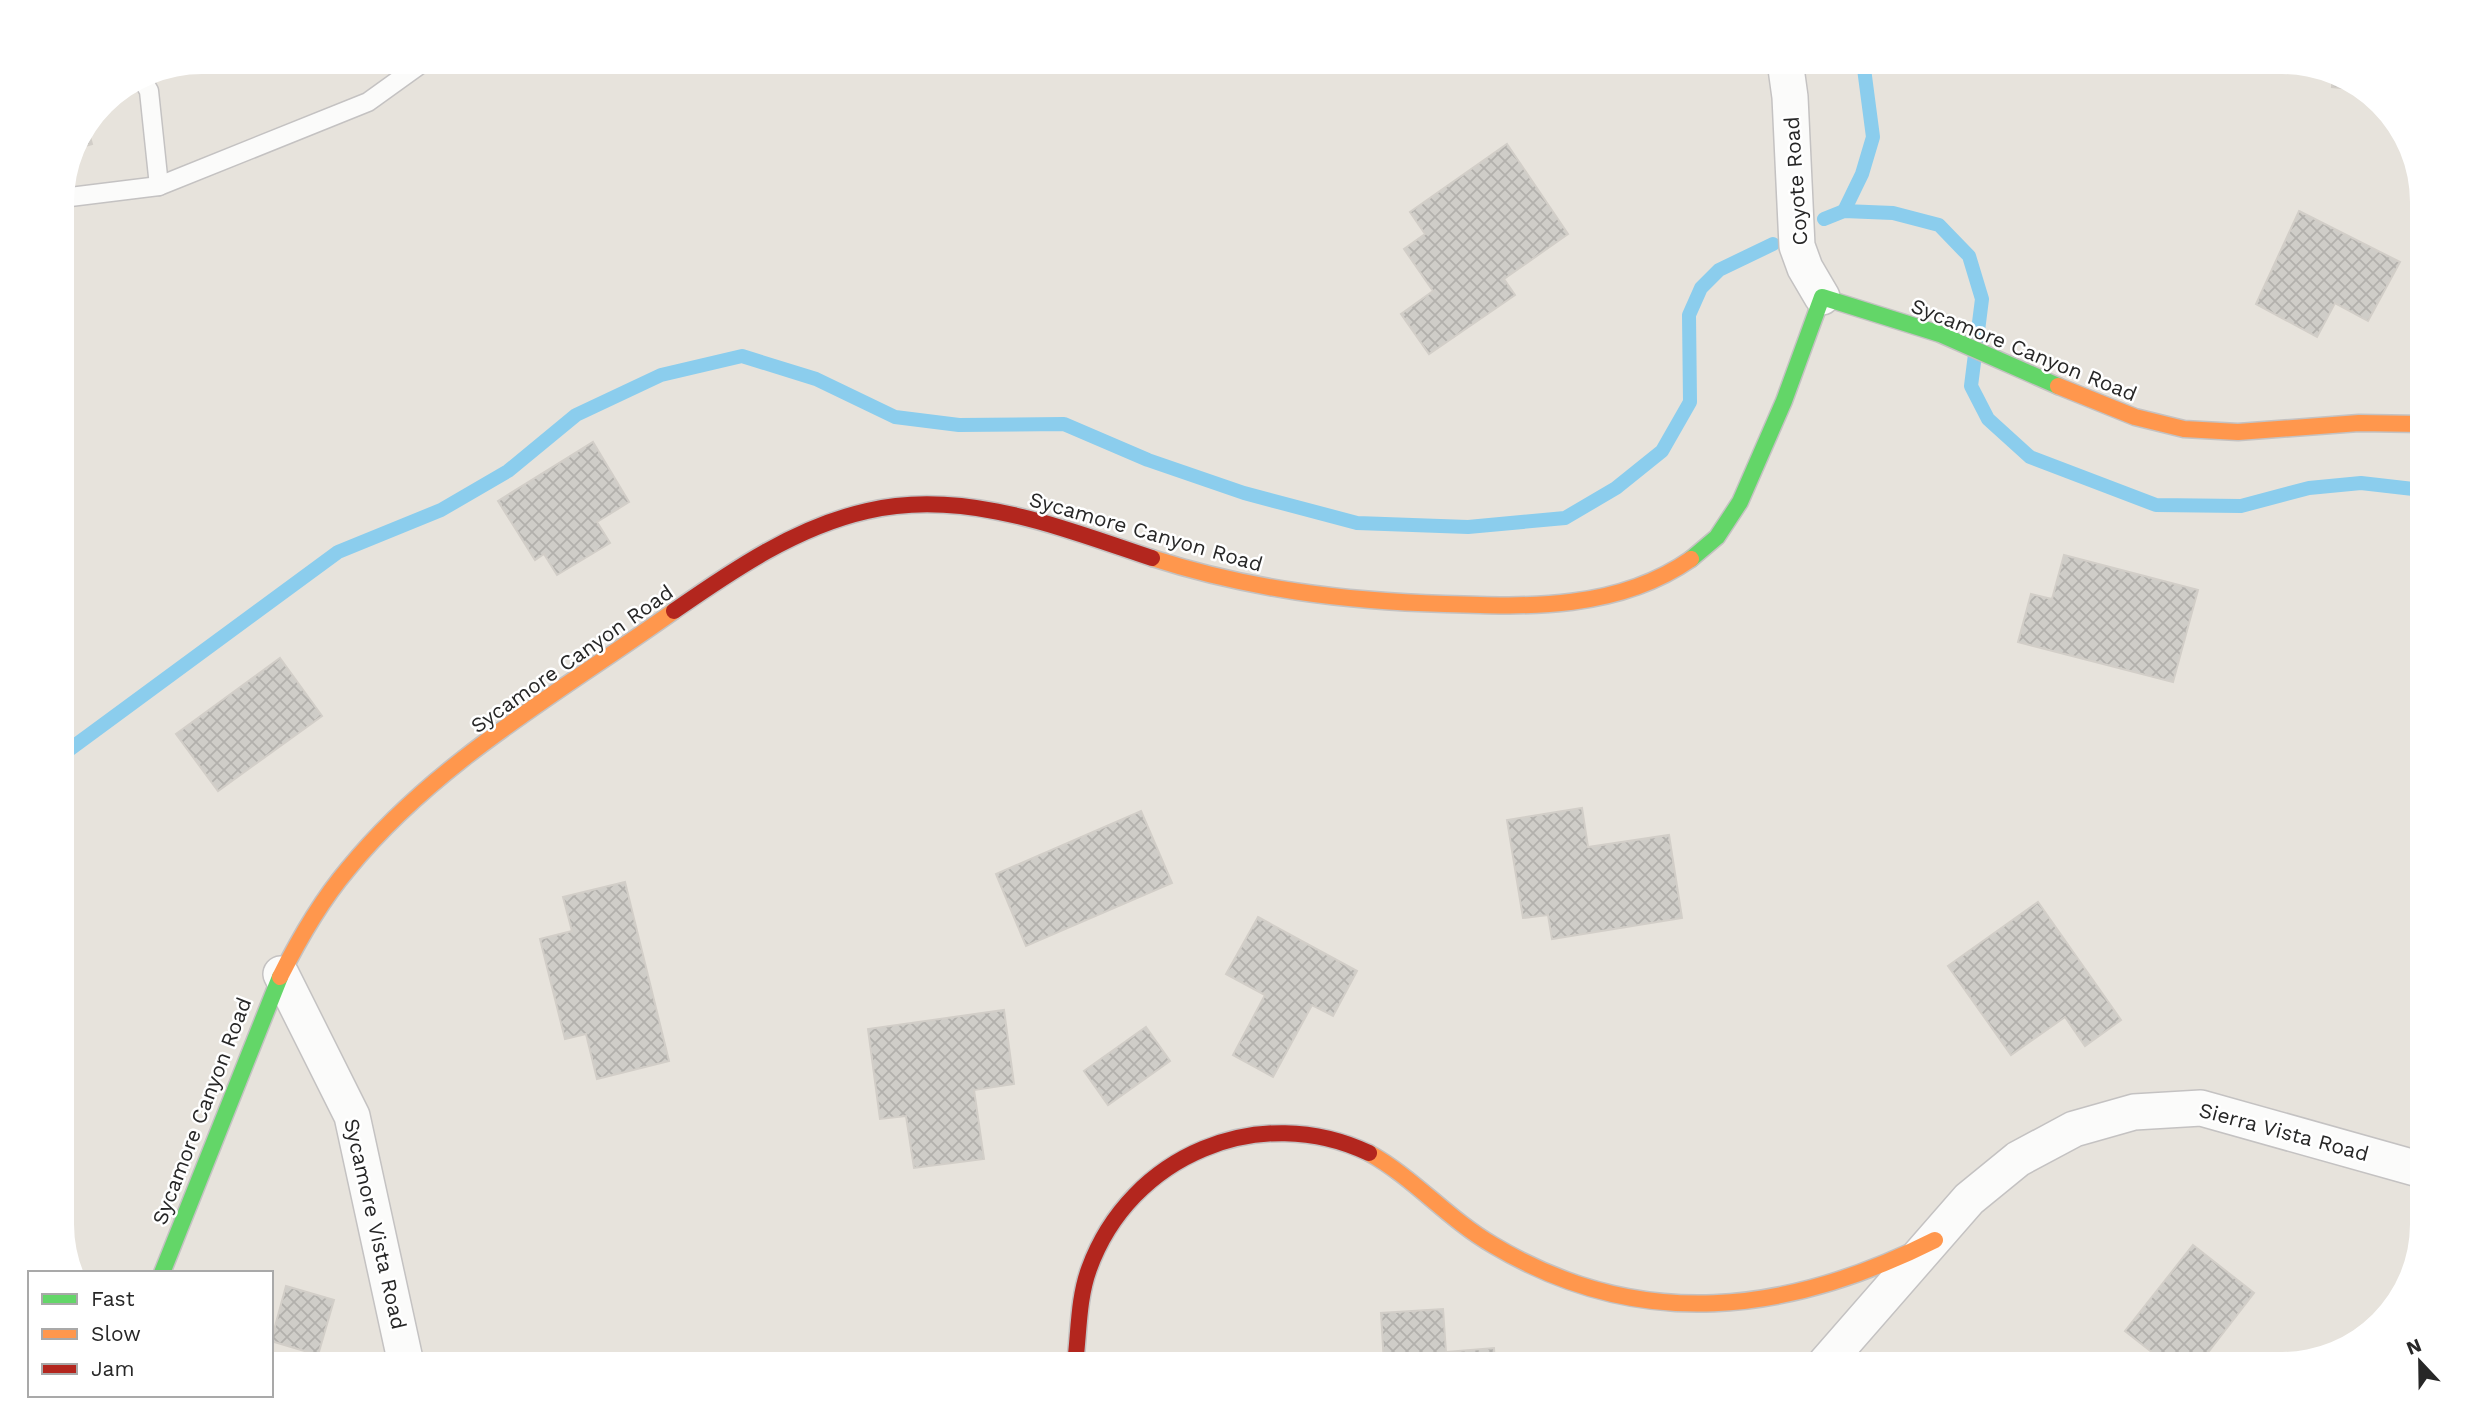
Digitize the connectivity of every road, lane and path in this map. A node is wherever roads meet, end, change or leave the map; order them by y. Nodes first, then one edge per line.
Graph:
1 (407, 74) edge
2 (1787, 74) edge
3 (146, 86) edge
4 (159, 186) junction
5 (74, 197) edge
6 (1822, 296) junction
7 (2409, 424) edge
8 (281, 974) junction
9 (2410, 1167) edge
10 (1936, 1240) junction
11 (163, 1271) edge
12 (403, 1352) edge
13 (1077, 1352) edge
14 (1836, 1352) edge

1 - 4 lane
2 - 6 street, Coyote Road
3 - 4 lane
4 - 5 lane
6 - 7 main road, Sycamore Canyon Road
6 - 8 main road, Sycamore Canyon Road
8 - 11 main road, Sycamore Canyon Road
8 - 12 street, Sycamore Vista Road
9 - 10 street, Sierra Vista Road
10 - 13 main road
10 - 14 street, Sierra Vista Road

